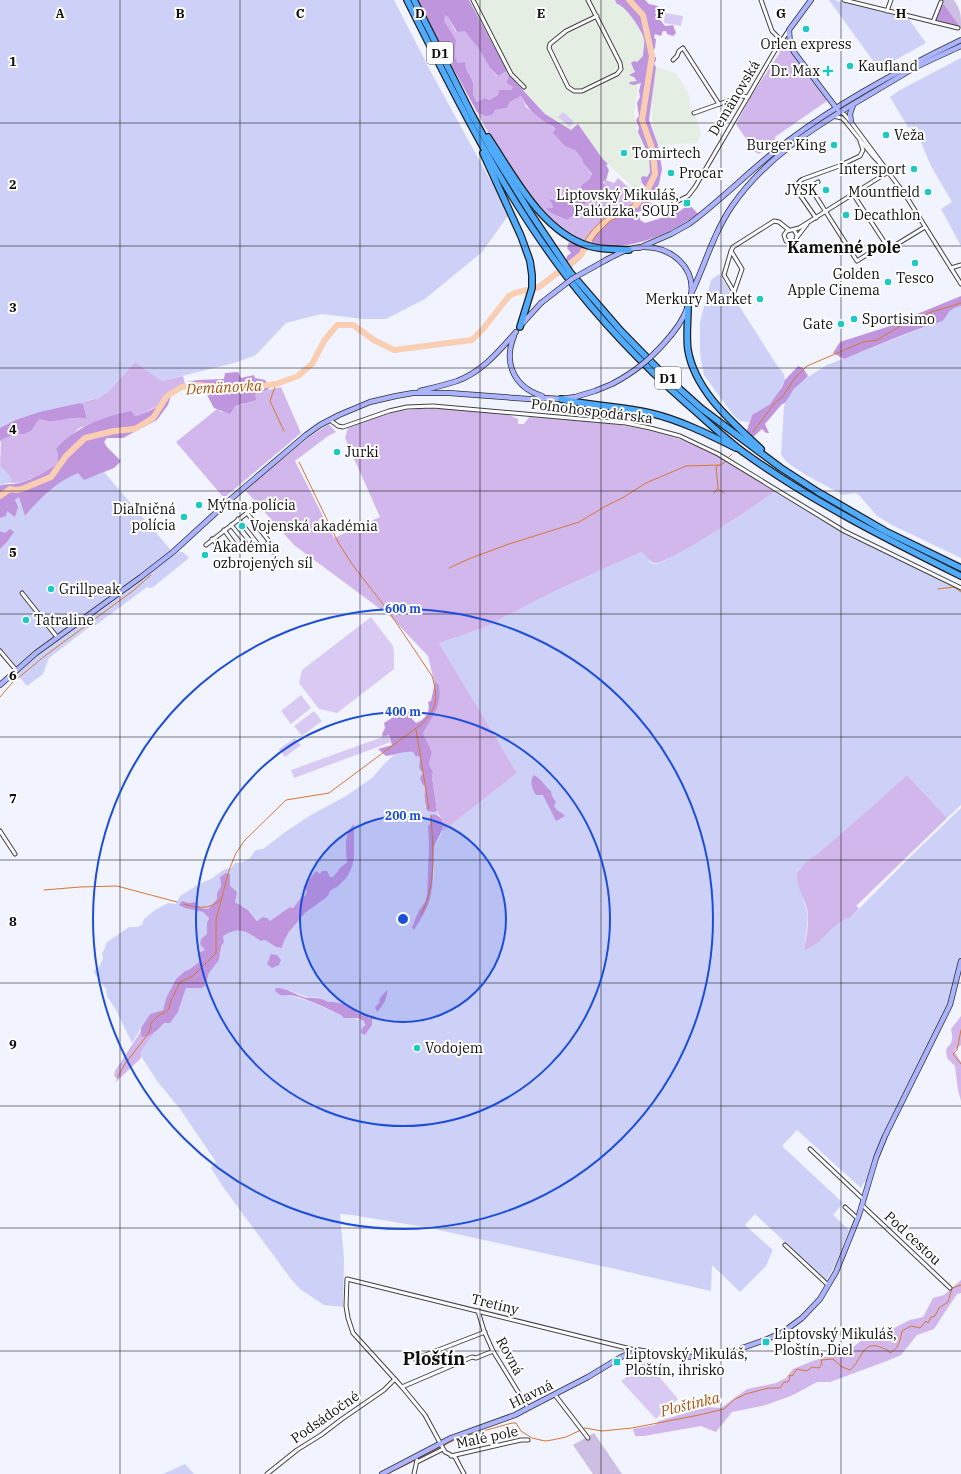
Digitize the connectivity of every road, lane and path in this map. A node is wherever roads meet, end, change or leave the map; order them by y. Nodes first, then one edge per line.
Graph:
1 (407, 0) edge
2 (414, 0) edge
3 (474, 0) edge
4 (588, 0) edge
5 (761, 0) edge
6 (812, 0) edge
7 (844, 0) edge
8 (890, 0) edge
9 (941, 2) dead end
10 (886, 11) junction
11 (597, 16) junction
12 (933, 22) junction
13 (958, 28) dead end
14 (789, 30) junction
15 (781, 40) junction
16 (961, 40) edge
17 (790, 46) junction
18 (961, 46) edge
19 (673, 60) dead end
20 (524, 88) dead end
21 (748, 97) junction
22 (830, 101) junction
23 (719, 104) junction
24 (854, 104) junction
25 (466, 105) junction
26 (838, 110) junction
27 (694, 113) dead end
28 (827, 113) junction
29 (832, 116) junction
30 (842, 118) junction
31 (851, 122) junction
32 (480, 141) junction
33 (860, 141) junction
34 (888, 172) junction
35 (818, 182) dead end
36 (853, 194) junction
37 (674, 203) dead end
38 (826, 212) junction
39 (816, 218) junction
40 (781, 223) junction
41 (808, 223) junction
42 (925, 227) junction
43 (789, 230) junction
44 (794, 230) junction
45 (785, 232) junction
46 (797, 238) junction
47 (885, 243) junction
48 (639, 248) junction
49 (629, 250) junction
50 (730, 251) junction
51 (560, 263) junction
52 (961, 265) edge
53 (951, 268) junction
54 (568, 273) junction
55 (961, 284) edge
56 (691, 294) junction
57 (688, 307) junction
58 (518, 329) junction
59 (414, 393) junction
60 (546, 398) junction
61 (561, 399) junction
62 (330, 420) junction
63 (745, 453) junction
64 (781, 468) junction
65 (256, 506) dead end
66 (247, 513) junction
67 (238, 519) junction
68 (231, 525) junction
69 (224, 530) junction
70 (212, 539) junction
71 (269, 542) junction
72 (206, 545) dead end
73 (236, 546) junction
74 (250, 549) junction
75 (260, 549) junction
76 (961, 568) edge
77 (961, 576) edge
78 (961, 588) edge
79 (22, 593) dead end
80 (57, 637) junction
81 (0, 651) edge
82 (16, 670) junction
83 (0, 685) edge
84 (0, 831) edge
85 (15, 854) dead end
86 (961, 961) edge
87 (810, 1149) dead end
88 (863, 1199) junction
89 (862, 1205) junction
90 (845, 1207) dead end
91 (858, 1218) junction
92 (785, 1244) dead end
93 (828, 1285) junction
94 (950, 1288) dead end
95 (478, 1311) junction
96 (484, 1332) junction
97 (637, 1350) junction
98 (493, 1351) junction
99 (415, 1359) dead end
100 (395, 1379) junction
101 (402, 1387) junction
102 (555, 1395) junction
103 (528, 1408) junction
104 (588, 1438) dead end
105 (528, 1440) dead end
106 (441, 1447) junction
107 (451, 1456) junction
108 (416, 1459) junction
109 (267, 1474) edge
110 (382, 1474) edge
111 (414, 1474) edge
112 (464, 1474) edge

1 - 32 highway, D1
2 - 25 highway, D1
3 - 20 street
4 - 11 street
5 - 15 street
6 - 14 main road, Demänovská
7 - 10 street
8 - 10 street
9 - 12 street
10 - 12 street
11 - 11 street
12 - 13 street
14 - 15 street, Demänovská
14 - 17 main road
15 - 17 street
15 - 21 street, Demänovská
16 - 26 main road
17 - 22 main road
18 - 24 main road
19 - 23 street
21 - 23 street
21 - 37 street, Demänovská
22 - 26 main road
22 - 28 main road
23 - 27 street
24 - 26 main road
24 - 31 main road
25 - 49 highway
25 - 51 highway, D1
26 - 28 main road
26 - 29 main road
26 - 30 street
26 - 31 street
28 - 48 main road
29 - 30 street
29 - 56 main road
30 - 33 street
31 - 34 street
32 - 51 highway, D1
32 - 58 highway
33 - 34 street
33 - 39 street
34 - 36 street
34 - 42 street
35 - 38 street
36 - 38 street
36 - 47 street
38 - 39 street
38 - 47 street
39 - 41 street
40 - 43 street
40 - 45 street
40 - 50 street
41 - 44 street
41 - 46 street
42 - 47 street
42 - 53 street
43 - 44 street
43 - 45 street
44 - 46 street
45 - 46 street
48 - 49 main road
48 - 56 main road
49 - 58 main road, bridge
50 - 50 street
51 - 54 highway, D1
52 - 53 street
53 - 55 street
54 - 63 highway, D1
54 - 64 highway, D1
56 - 57 main road
57 - 61 main road, bridge
57 - 64 highway
58 - 59 main road
58 - 60 main road
59 - 60 main road
59 - 62 main road
60 - 61 main road
61 - 63 highway
62 - 78 street, Poľnohospodárska
62 - 80 main road
63 - 77 highway, D1
64 - 76 highway, D1
65 - 66 street
66 - 67 street
66 - 71 street
67 - 68 street
67 - 75 street
68 - 69 street
68 - 74 street
69 - 70 street
69 - 73 street
70 - 72 street
70 - 73 street
71 - 75 street
71 - 75 street
73 - 74 street
74 - 75 street
79 - 80 street
80 - 82 main road
81 - 82 street
82 - 83 main road
84 - 85 street
86 - 88 main road
87 - 88 street
88 - 89 main road
89 - 91 main road
89 - 94 street, Pod cestou
90 - 91 street
91 - 93 main road
92 - 93 street
93 - 97 main road
95 - 96 street, Rovná
95 - 97 street, Tretiny
95 - 100 street, Tretiny
96 - 98 street, Rovná
96 - 99 street
97 - 102 main road, Hlavná
98 - 101 street
98 - 103 street, Rovná
100 - 101 street
100 - 109 street, Podsádočné
101 - 106 street
102 - 103 main road, Hlavná
102 - 104 street
103 - 106 main road, Hlavná
105 - 107 street, Malé pole
106 - 107 street
106 - 108 street
106 - 108 main road, Hlavná
107 - 112 street
108 - 110 main road
108 - 111 street

